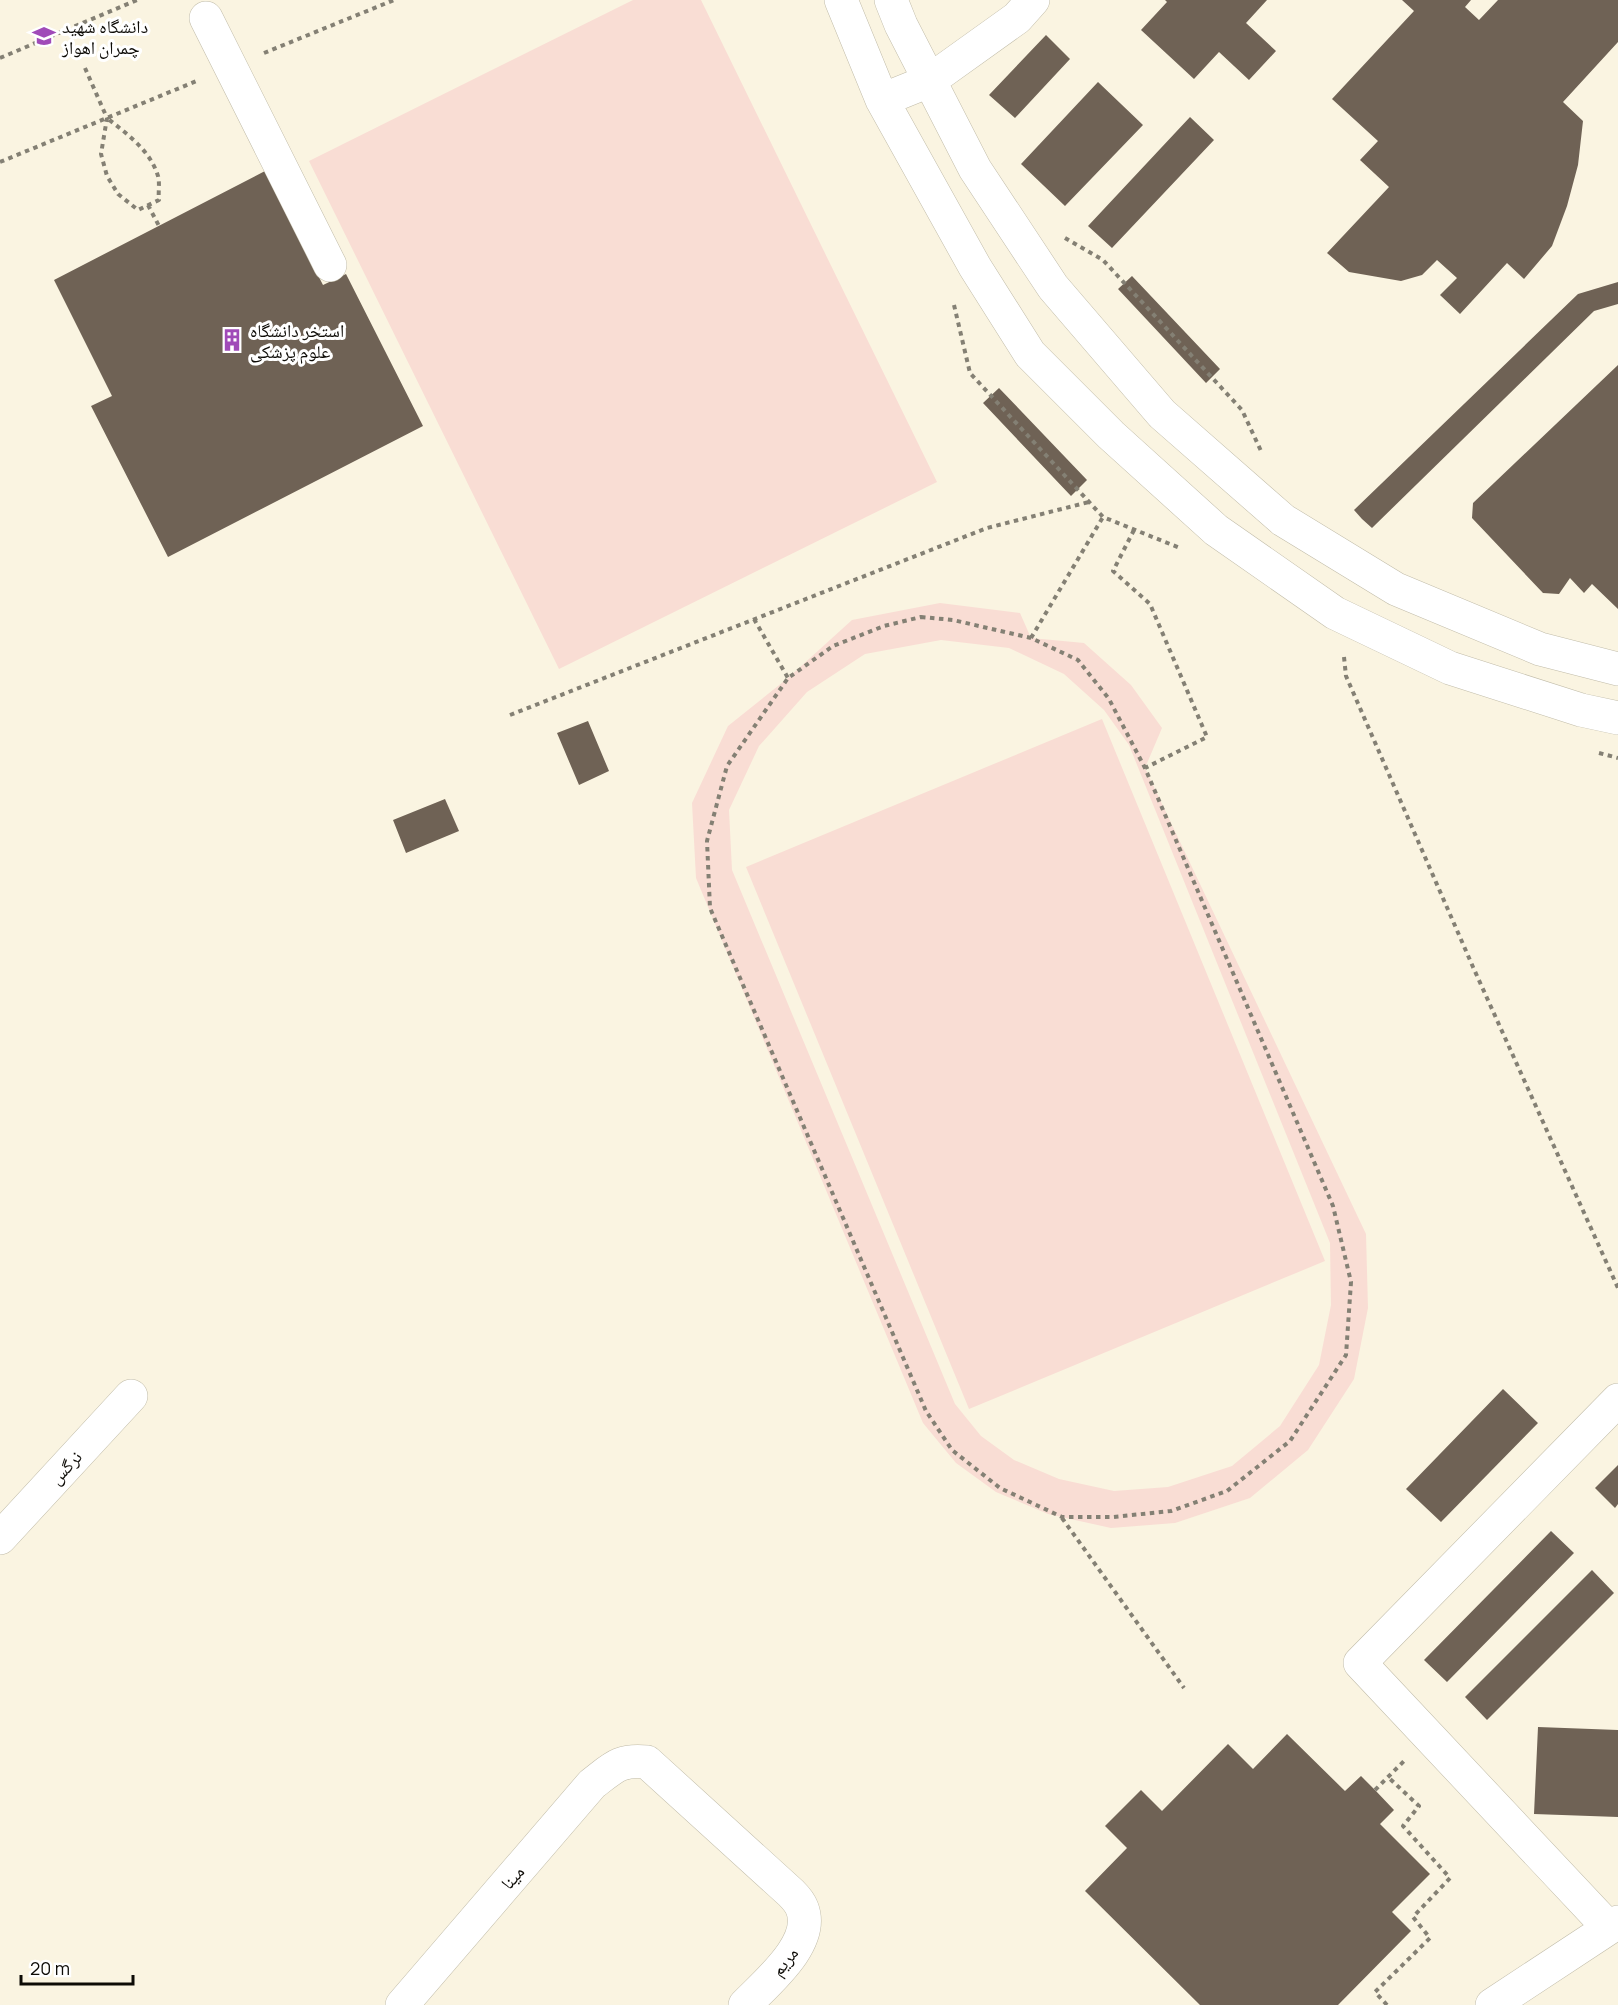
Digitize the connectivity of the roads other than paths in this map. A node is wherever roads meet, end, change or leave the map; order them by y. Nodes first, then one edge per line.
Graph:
1 (841, 0) edge
2 (891, 0) edge
3 (1033, 0) edge
4 (206, 18) dead end
5 (929, 81) junction
6 (882, 100) junction
7 (330, 265) dead end
8 (1618, 669) edge
9 (1618, 718) edge
10 (131, 1396) dead end
11 (1618, 1400) edge
12 (0, 1538) edge
13 (630, 1760) joint
14 (1613, 1925) edge
15 (402, 2005) edge
16 (745, 2005) edge
17 (1492, 2005) edge

1 - 6 street
2 - 5 street
3 - 5 street
4 - 7 street
5 - 6 street
5 - 8 street
6 - 9 street
10 - 12 street, نرگس
11 - 14 street
13 - 15 street, مینا
13 - 16 street, مریم
14 - 17 street

